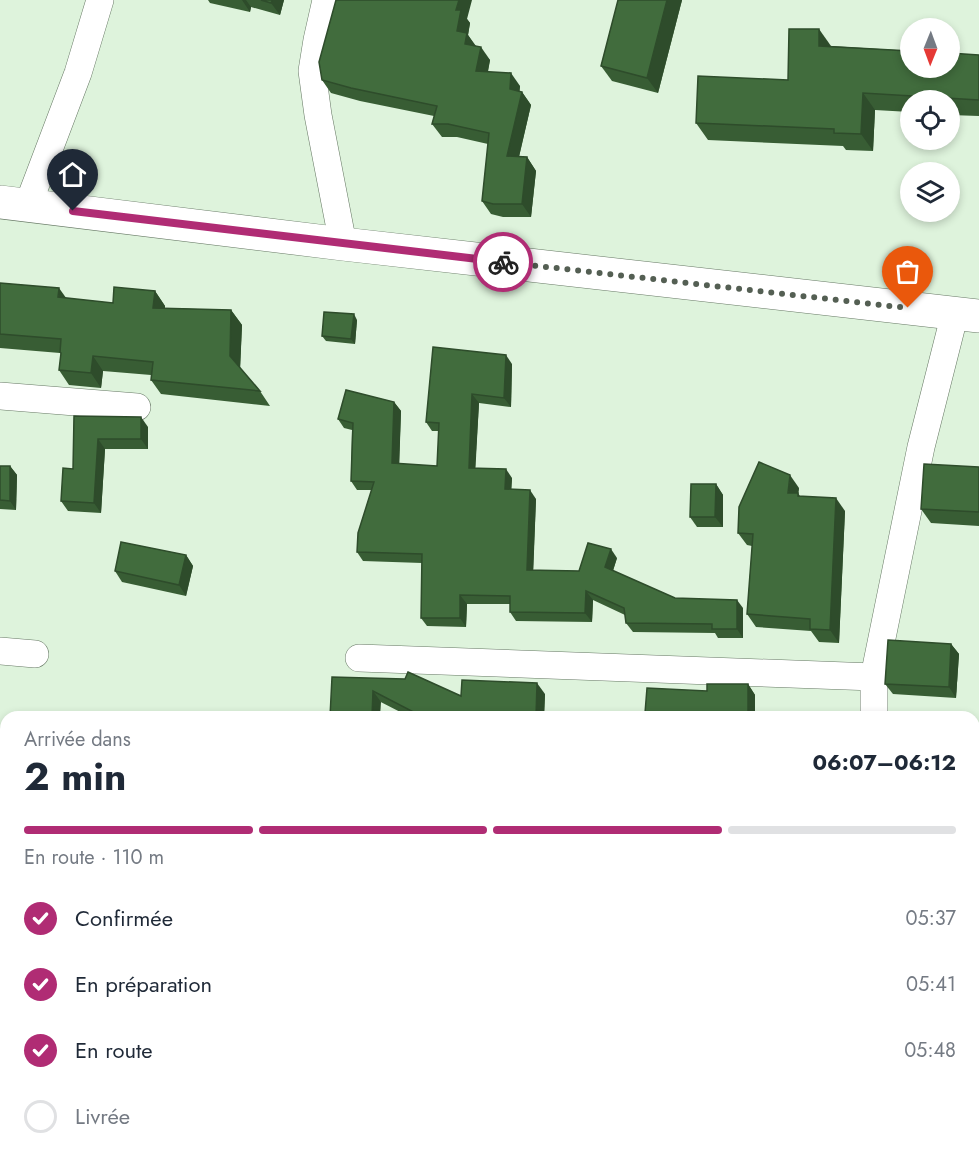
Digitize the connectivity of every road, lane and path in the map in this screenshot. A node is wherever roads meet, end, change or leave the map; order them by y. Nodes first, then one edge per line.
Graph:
1 (100, 0) edge
2 (326, 0) edge
3 (14, 204) edge
4 (343, 244) junction
5 (967, 315) edge
6 (0, 396) edge
7 (136, 406) dead end
8 (0, 651) edge
9 (36, 654) dead end
10 (359, 658) dead end
11 (874, 677) junction
12 (874, 711) edge

1 - 3 street
2 - 4 street
3 - 4 street
4 - 5 street
5 - 11 street
6 - 7 street
8 - 9 street
10 - 11 street
11 - 12 street

